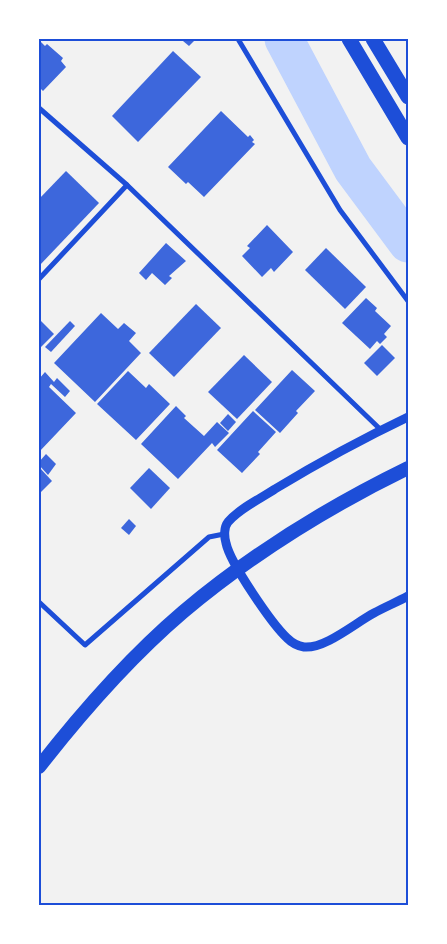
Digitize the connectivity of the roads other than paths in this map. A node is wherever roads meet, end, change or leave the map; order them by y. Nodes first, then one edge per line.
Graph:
1 (238, 39) edge
2 (349, 39) edge
3 (373, 39) edge
4 (408, 97) edge
5 (39, 108) edge
6 (408, 138) edge
7 (127, 185) junction
8 (39, 279) edge
9 (408, 301) edge
10 (408, 418) edge
11 (381, 430) junction
12 (408, 468) edge
13 (224, 534) junction
14 (408, 596) edge
15 (39, 602) edge
16 (39, 767) edge

1 - 9 street
2 - 6 highway
3 - 4 highway
5 - 7 street
7 - 8 street
7 - 11 street
10 - 11 street
11 - 13 street
12 - 16 highway
13 - 14 street
13 - 15 street

